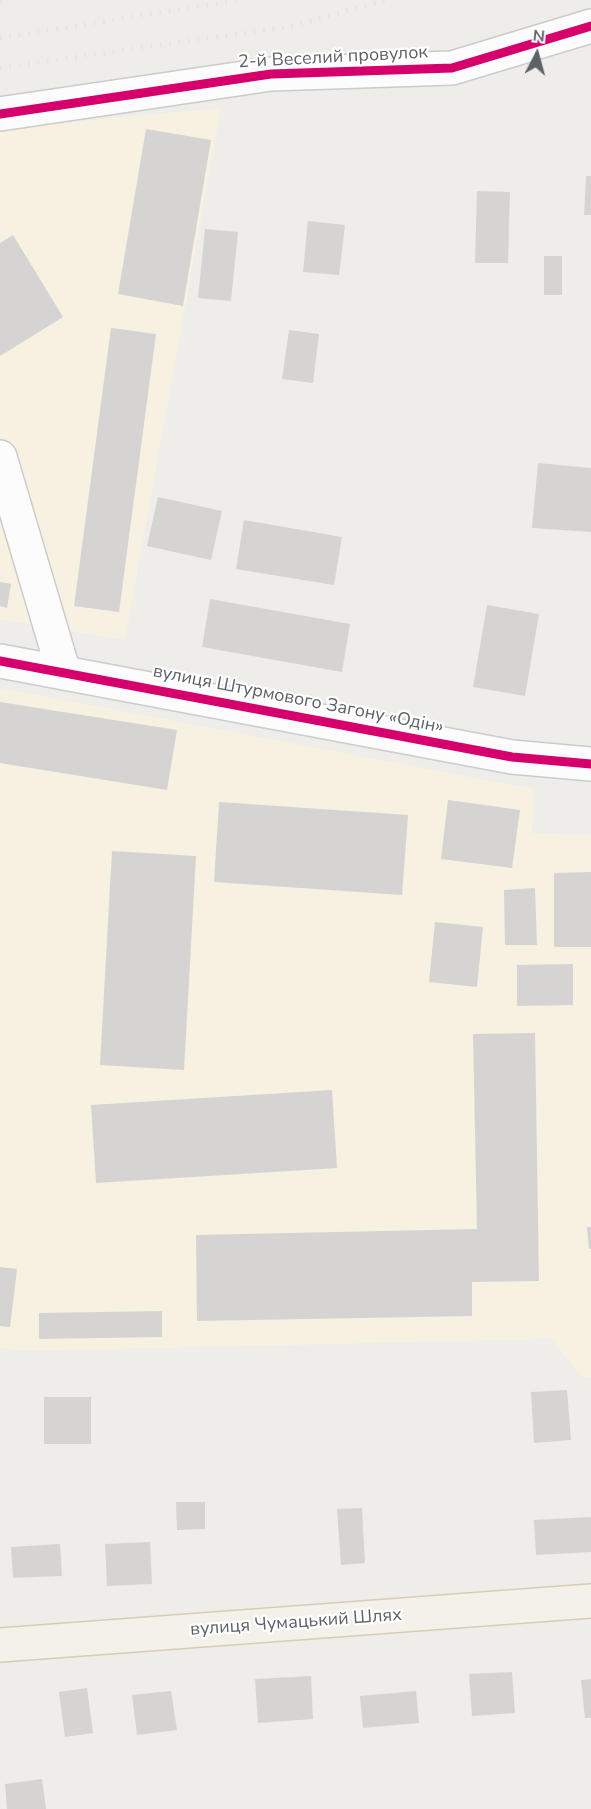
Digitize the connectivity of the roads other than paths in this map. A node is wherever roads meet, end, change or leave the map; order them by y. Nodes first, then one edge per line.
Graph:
1 (591, 26) edge
2 (0, 114) edge
3 (0, 457) edge
4 (0, 661) edge
5 (64, 673) junction
6 (591, 764) edge
7 (591, 1601) edge
8 (0, 1645) edge

1 - 2 street, 2-й Веселий провулок
3 - 5 street
4 - 5 street, вулиця Штурмового Загону «Одін»
5 - 6 street, вулиця Штурмового Загону «Одін»
7 - 8 main road, вулиця Чумацький Шлях

